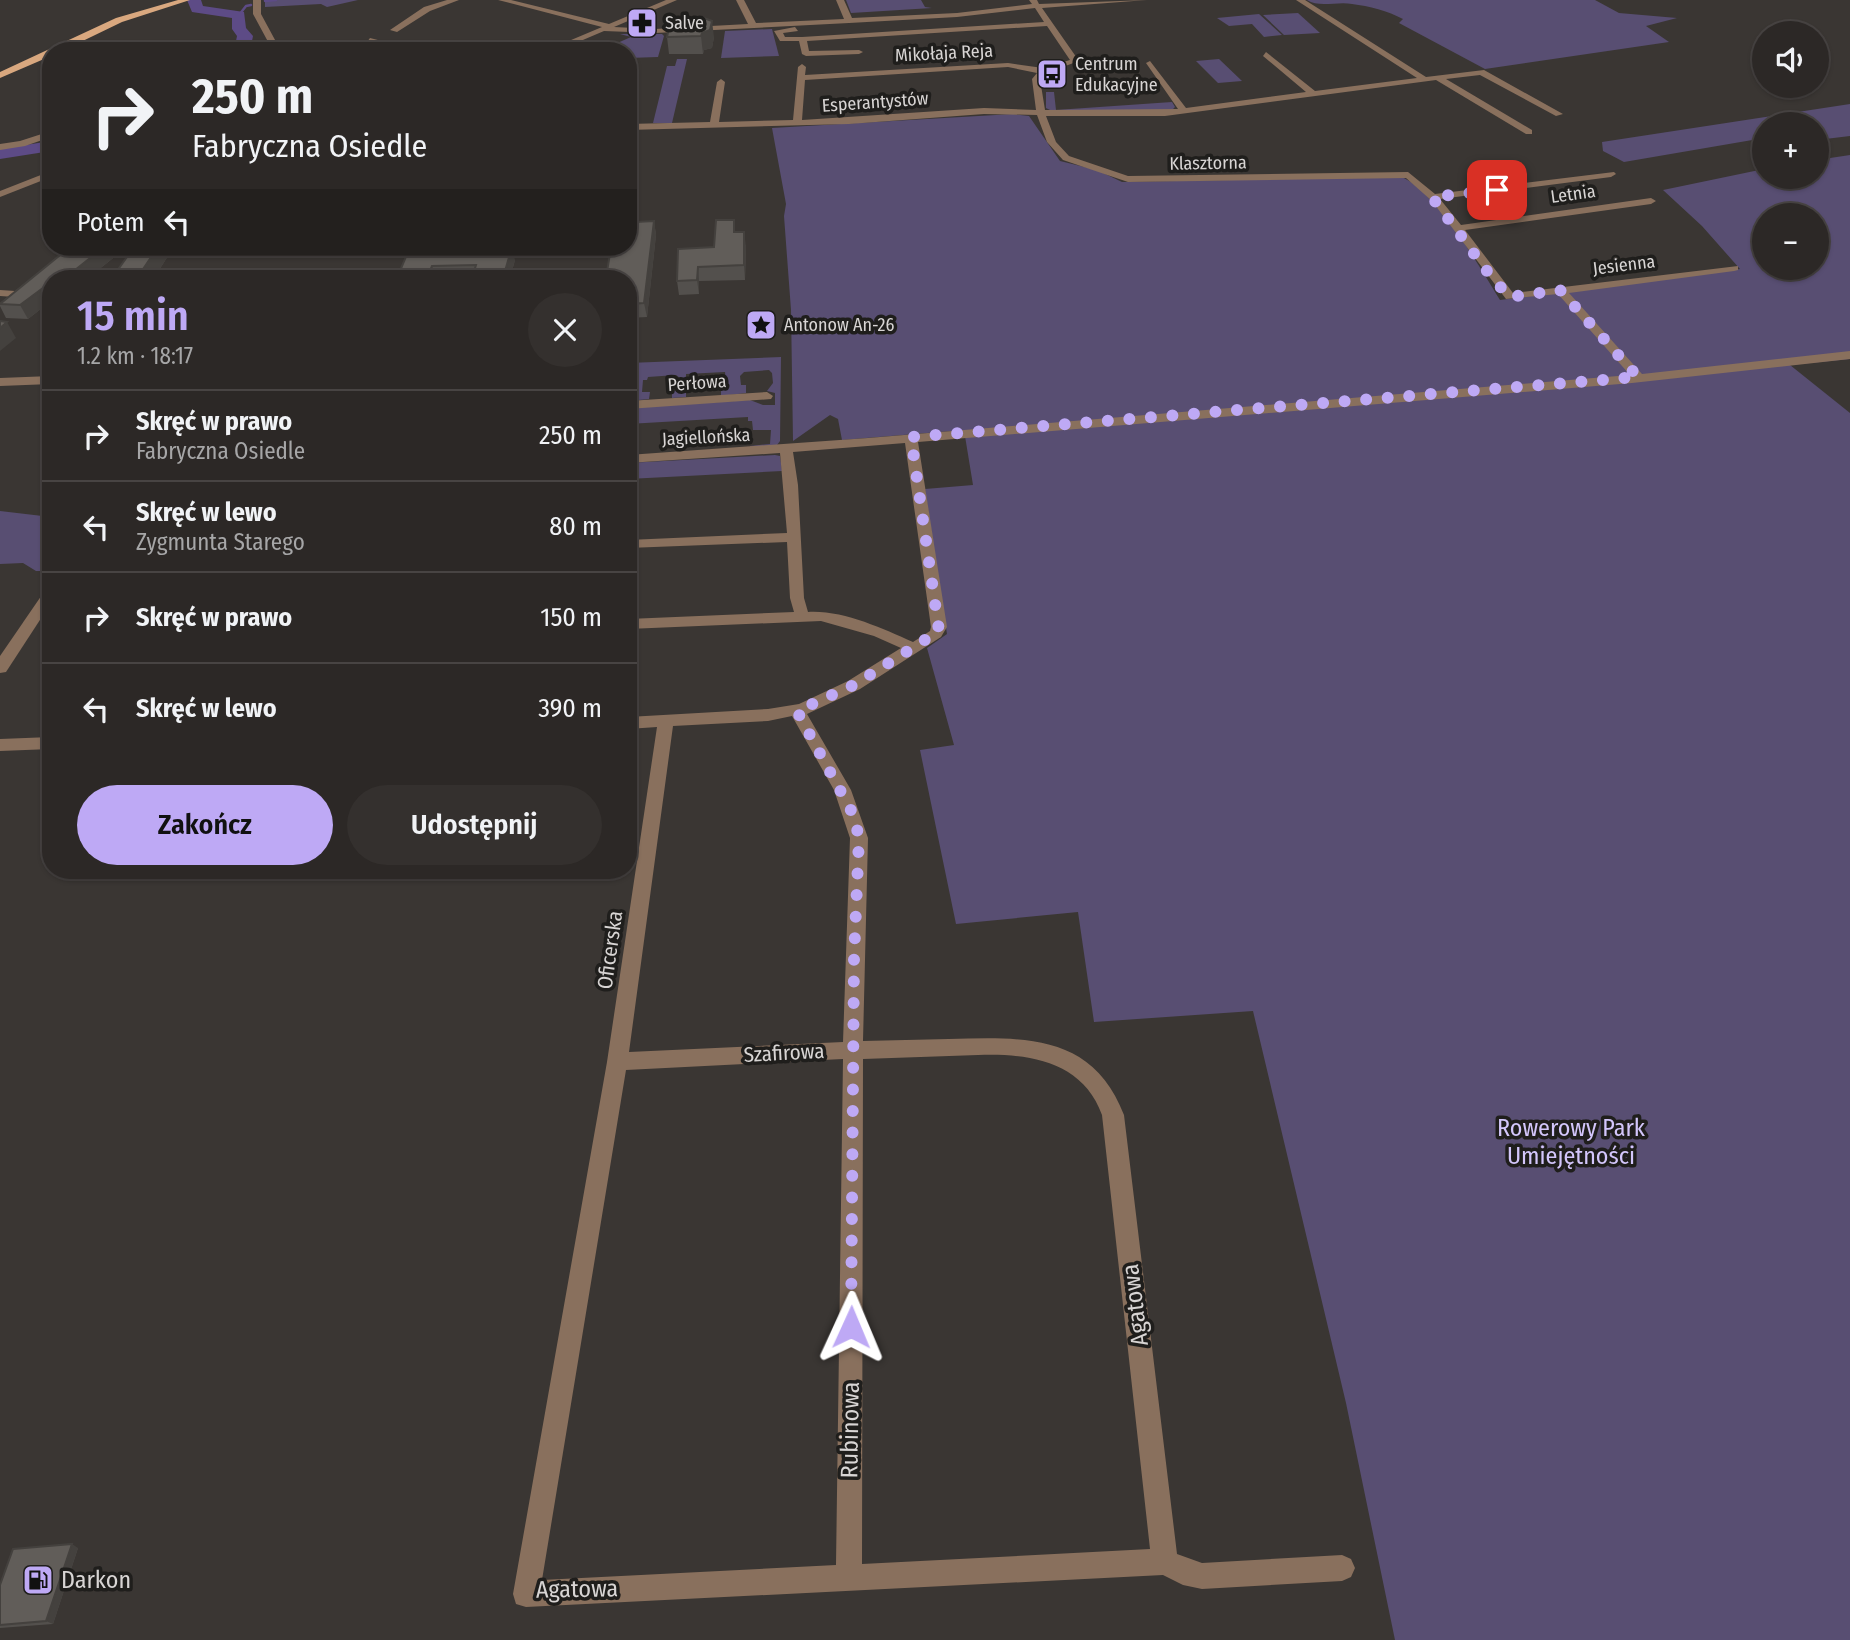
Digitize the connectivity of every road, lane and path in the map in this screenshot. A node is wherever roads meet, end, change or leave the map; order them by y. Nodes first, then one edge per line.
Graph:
1 (257, 0) edge
2 (456, 0) edge
3 (502, 0) edge
4 (673, 0) edge
5 (740, 0) edge
6 (840, 0) edge
7 (1143, 0) edge
8 (1300, 0) edge
9 (182, 1) edge
10 (1035, 3) edge
11 (516, 4) junction
12 (500, 10) dead end
13 (564, 15) junction
14 (545, 21) dead end
15 (849, 21) junction
16 (1049, 24) junction
17 (753, 26) junction
18 (606, 27) junction
19 (394, 30) dead end
20 (814, 33) junction
21 (787, 36) dead end
22 (802, 38) junction
23 (370, 40) dead end
24 (74, 42) edge
25 (271, 42) edge
26 (377, 42) edge
27 (570, 42) edge
28 (859, 52) dead end
29 (1266, 54) dead end
30 (805, 55) junction
31 (42, 57) edge
32 (1150, 63) dead end
33 (1043, 71) junction
34 (0, 75) edge
35 (1436, 77) junction
36 (801, 78) junction
37 (1423, 78) junction
38 (721, 82) dead end
39 (1312, 93) junction
40 (1184, 111) junction
41 (1039, 113) junction
42 (1559, 114) dead end
43 (797, 123) junction
44 (714, 125) junction
45 (637, 127) edge
46 (1529, 132) dead end
47 (42, 137) edge
48 (0, 147) edge
49 (1611, 174) dead end
50 (1408, 175) joint
51 (42, 178) edge
52 (0, 194) edge
53 (1432, 197) junction
54 (1651, 201) dead end
55 (1458, 228) junction
56 (1734, 268) dead end
57 (29, 283) edge
58 (1560, 290) junction
59 (0, 293) edge
60 (15, 294) junction
61 (0, 306) edge
62 (1850, 355) edge
63 (1638, 377) junction
64 (42, 380) edge
65 (0, 382) edge
66 (767, 396) dead end
67 (637, 404) edge
68 (911, 437) junction
69 (786, 450) junction
70 (637, 458) edge
71 (794, 537) junction
72 (637, 544) edge
73 (42, 605) edge
74 (802, 616) junction
75 (637, 624) edge
76 (914, 648) junction
77 (0, 668) edge
78 (797, 711) junction
79 (666, 721) junction
80 (637, 723) edge
81 (42, 743) edge
82 (0, 745) edge
83 (854, 1050) junction
84 (617, 1062) junction
85 (1074, 1063) joint
86 (1165, 1562) junction
87 (1342, 1568) dead end
88 (849, 1576) junction

1 - 25 street
2 - 19 street
3 - 11 street
4 - 18 street
5 - 17 street
6 - 15 street
7 - 10 street
8 - 37 street
9 - 24 main road
10 - 15 street
10 - 16 street
11 - 12 street
11 - 13 street
13 - 14 street
13 - 18 street
15 - 17 street
16 - 20 street
16 - 33 street
17 - 18 street
18 - 27 street
20 - 21 street
20 - 22 street
20 - 22 street
22 - 30 street
23 - 26 street
28 - 30 street
29 - 39 street
30 - 36 street
31 - 34 main road
32 - 40 street
33 - 36 street, Mikołaja Reja
33 - 41 street
35 - 37 street
35 - 42 street
35 - 46 street
36 - 43 street
37 - 39 street
38 - 44 street
39 - 40 street
40 - 41 street, Esperantystów
41 - 43 street, Esperantystów
41 - 50 street, Klasztorna
43 - 44 street, Esperantystów
44 - 45 street, Esperantystów
47 - 48 street
49 - 53 street
50 - 53 street, Jesienna
51 - 52 street
53 - 55 street, Jesienna
54 - 55 street, Letnia
55 - 58 street, Jesienna
56 - 58 street, Jesienna
57 - 60 street
58 - 63 street
59 - 60 street
60 - 61 street
62 - 63 street, Jagiellońska
63 - 68 street, Jagiellońska
64 - 65 street
66 - 67 street, Perłowa
68 - 69 street, Jagiellońska
68 - 76 street
69 - 70 street, Jagiellońska
69 - 71 street
71 - 72 street
71 - 74 street
73 - 77 street
74 - 75 street
74 - 76 street
76 - 78 street
78 - 79 street
78 - 83 street, Rubinowa
79 - 80 street
79 - 84 street, Oficerska
81 - 82 street
83 - 84 street, Szafirowa
83 - 85 street, Szafirowa
83 - 88 street, Rubinowa
84 - 88 street, Agatowa
85 - 86 street, Agatowa
86 - 87 street, Agatowa
86 - 88 street, Agatowa

